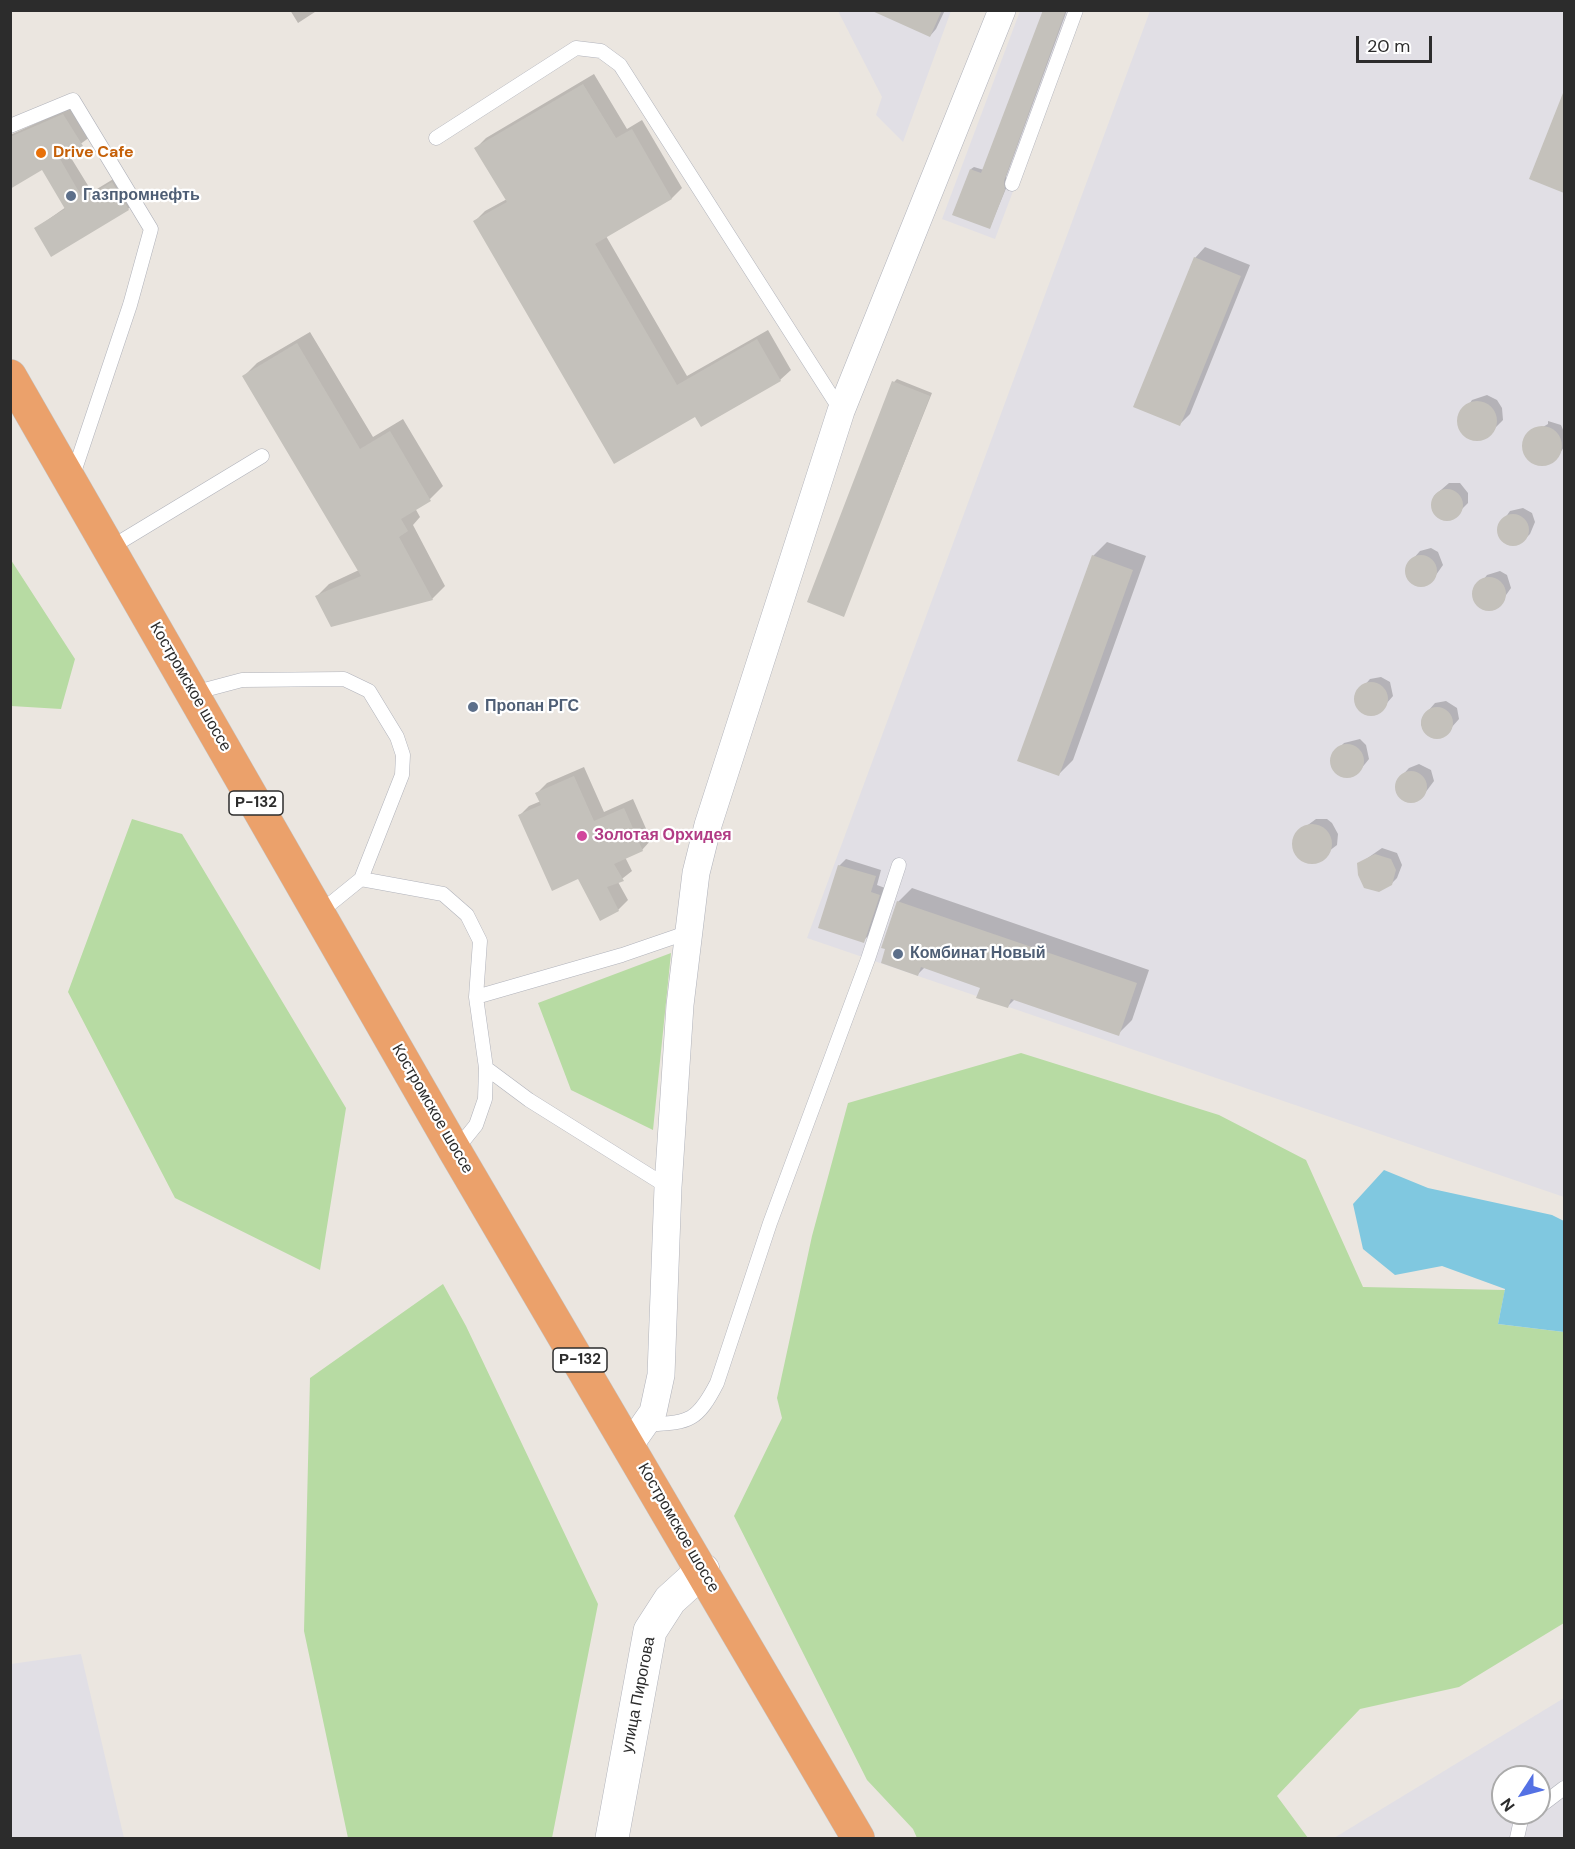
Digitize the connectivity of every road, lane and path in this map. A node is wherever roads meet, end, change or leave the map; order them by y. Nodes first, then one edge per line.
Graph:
1 (1002, 10) edge
2 (1076, 10) edge
3 (10, 126) edge
4 (436, 138) dead end
5 (1012, 184) dead end
6 (10, 376) edge
7 (842, 411) junction
8 (261, 456) dead end
9 (71, 480) junction
10 (110, 548) junction
11 (193, 693) junction
12 (899, 865) dead end
13 (361, 879) junction
14 (319, 914) junction
15 (689, 932) junction
16 (476, 997) junction
17 (486, 1068) junction
18 (455, 1151) junction
19 (668, 1187) junction
20 (637, 1435) junction
21 (703, 1570) junction
22 (1564, 1788) edge
23 (1551, 1798) edge
24 (612, 1839) edge
25 (858, 1839) edge

1 - 7 street
2 - 5 lane
3 - 9 lane
4 - 7 lane
6 - 9 highway, Костромское шоссе / Р-132
7 - 15 street
8 - 10 lane
9 - 10 highway, Костромское шоссе / Р-132
10 - 11 highway, Костромское шоссе / Р-132
11 - 13 lane
11 - 14 highway, Костромское шоссе / Р-132
12 - 20 lane
13 - 14 lane
13 - 16 lane
14 - 18 highway, Костромское шоссе / Р-132
15 - 16 lane
15 - 19 street
16 - 17 lane
17 - 18 lane
17 - 19 lane
18 - 20 highway, Костромское шоссе / Р-132
19 - 20 street
20 - 21 highway, Костромское шоссе / Р-132
21 - 24 street, улица Пирогова
21 - 25 highway, Костромское шоссе / Р-132
22 - 23 lane

